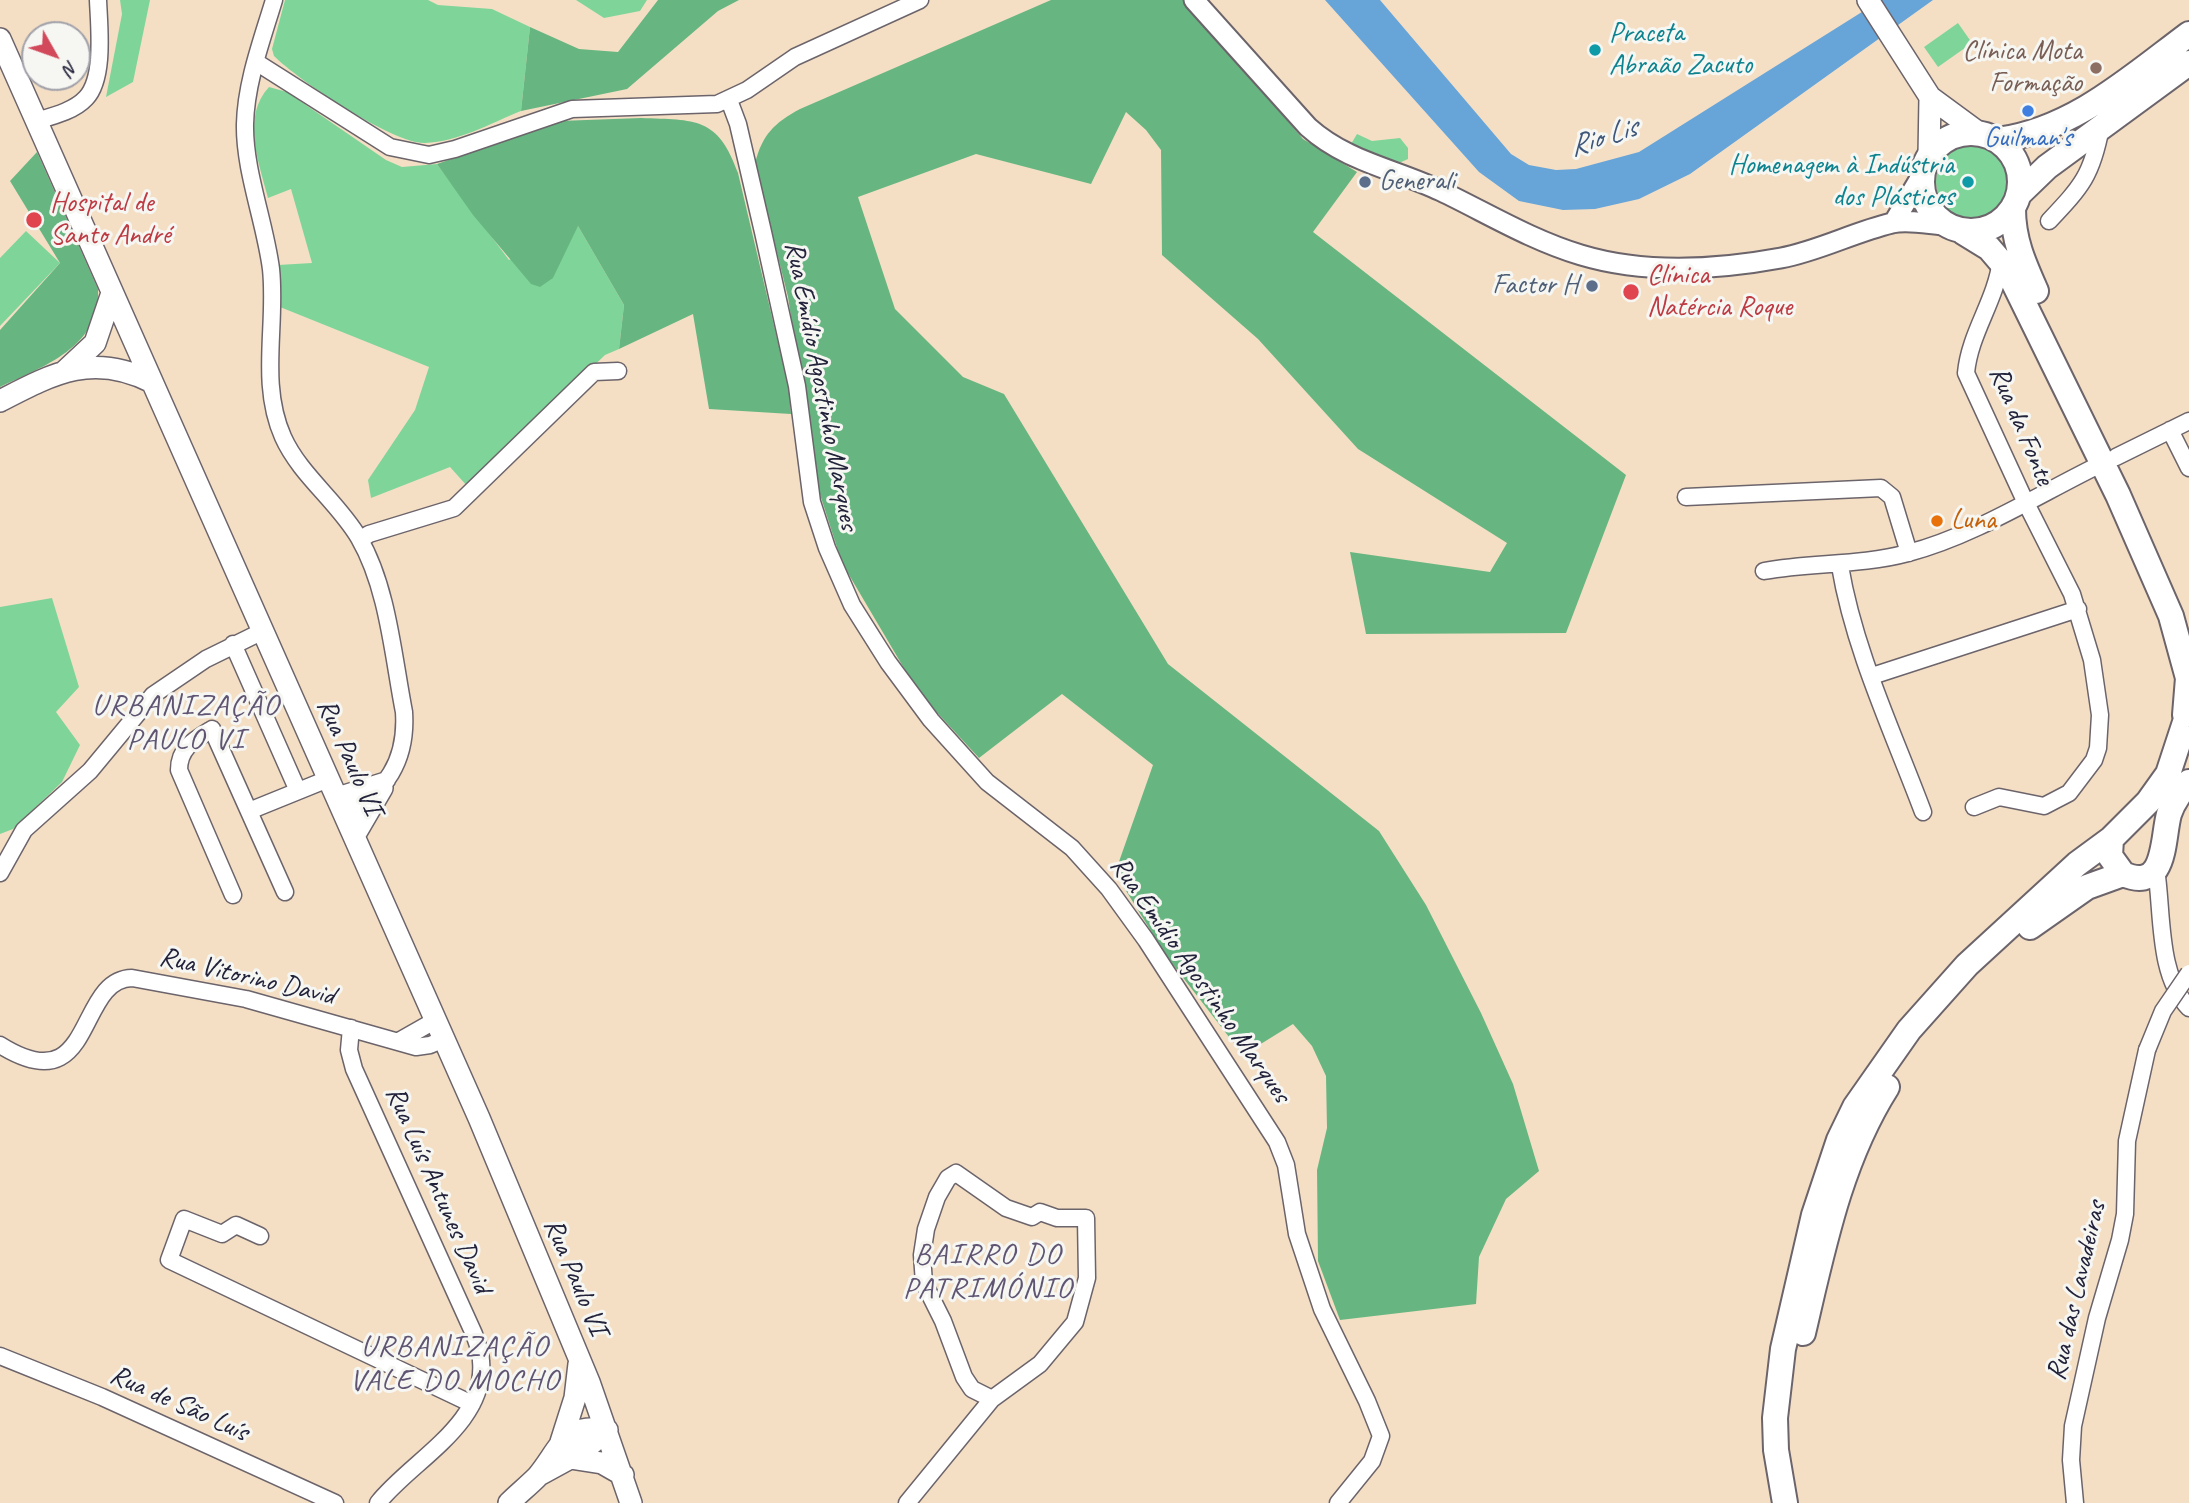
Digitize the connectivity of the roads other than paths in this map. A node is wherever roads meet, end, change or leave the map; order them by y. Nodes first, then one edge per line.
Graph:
1 (98, 0) edge
2 (274, 0) edge
3 (920, 0) edge
4 (1194, 0) edge
5 (1209, 0) edge
6 (1868, 0) edge
7 (2189, 34) edge
8 (0, 39) edge
9 (256, 62) junction
10 (2189, 63) edge
11 (1272, 85) junction
12 (1930, 97) junction
13 (729, 100) junction
14 (36, 121) junction
15 (2101, 127) junction
16 (1988, 137) junction
17 (1926, 165) junction
18 (2016, 201) junction
19 (2049, 221) dead end
20 (1894, 222) junction
21 (1954, 228) junction
22 (2001, 260) junction
23 (112, 293) junction
24 (132, 338) junction
25 (95, 343) junction
26 (102, 365) junction
27 (618, 371) dead end
28 (64, 372) junction
29 (152, 382) junction
30 (0, 401) edge
31 (2189, 421) edge
32 (2170, 430) junction
33 (2109, 460) junction
34 (2189, 467) edge
35 (1686, 497) dead end
36 (2025, 501) junction
37 (360, 540) junction
38 (1909, 553) junction
39 (1840, 566) junction
40 (1764, 571) dead end
41 (2078, 609) junction
42 (2189, 622) edge
43 (262, 631) junction
44 (233, 644) junction
45 (1872, 676) junction
46 (2187, 713) edge
47 (2189, 782) edge
48 (384, 784) junction
49 (298, 791) junction
50 (335, 795) junction
51 (1975, 807) dead end
52 (249, 811) junction
53 (1923, 812) dead end
54 (354, 836) junction
55 (2111, 839) junction
56 (2156, 869) junction
57 (0, 873) edge
58 (2128, 876) junction
59 (285, 892) dead end
60 (233, 895) dead end
61 (2160, 899) junction
62 (2189, 973) edge
63 (2189, 1008) edge
64 (351, 1028) junction
65 (440, 1030) junction
66 (0, 1045) edge
67 (260, 1236) dead end
68 (0, 1356) edge
69 (579, 1358) junction
70 (992, 1399) junction
71 (472, 1404) junction
72 (607, 1430) junction
73 (566, 1450) junction
74 (623, 1475) junction
75 (335, 1503) edge
76 (378, 1503) edge
77 (509, 1503) edge
78 (631, 1503) edge
79 (907, 1503) edge
80 (1338, 1503) edge
81 (1785, 1503) edge
82 (1799, 1503) edge
83 (2076, 1503) edge

1 - 14 street
2 - 9 street
3 - 13 street
4 - 11 street
5 - 11 street
6 - 12 main road
7 - 16 main road
8 - 14 main road, Rua Paulo VI
9 - 13 street
9 - 37 street
10 - 15 main road
11 - 20 street
12 - 16 main road
12 - 17 main road
13 - 80 street, Rua Emídio Agostinho Marques
14 - 23 main road, Rua Paulo VI
15 - 18 main road
15 - 19 street
16 - 17 main road
16 - 18 main road
17 - 20 street
17 - 21 main road
18 - 21 main road
18 - 33 main road
20 - 21 street
21 - 22 main road
22 - 33 main road
22 - 36 street, Rua da Fonte
23 - 24 main road, Rua Paulo VI
23 - 25 main road
24 - 25 main road
24 - 26 main road
24 - 29 main road, Rua Paulo VI
25 - 28 main road
26 - 28 main road
26 - 29 main road
27 - 37 street
28 - 30 main road
29 - 43 main road, Rua Paulo VI
31 - 32 street
32 - 33 street
32 - 34 street
33 - 36 street
33 - 42 main road
33 - 46 main road
35 - 38 street
36 - 38 street
36 - 41 street, Rua da Fonte
37 - 48 street
38 - 39 street
39 - 40 street
39 - 45 street
41 - 45 street
41 - 51 street, Rua da Fonte
43 - 44 street
43 - 50 main road, Rua Paulo VI
44 - 49 street
44 - 57 street
45 - 53 street
46 - 55 main road
47 - 56 main road
48 - 50 street
48 - 54 main road
49 - 50 street
49 - 52 street
50 - 54 main road, Rua Paulo VI
52 - 59 street
52 - 60 street
54 - 65 main road, Rua Paulo VI
55 - 58 main road
55 - 81 main road
56 - 58 main road
56 - 61 street
58 - 61 street
58 - 82 main road
61 - 63 street
62 - 83 street, Rua das Lavadeiras, bridge
64 - 65 street, Rua Vitorino David
64 - 66 street, Rua Vitorino David
64 - 71 street, Rua Luís Antunes David
65 - 69 main road, Rua Paulo VI
67 - 71 street
68 - 75 street, Rua de São Luís
69 - 72 main road, Rua Paulo VI
69 - 73 main road
70 - 70 street
70 - 79 street
71 - 76 street, Rua Luís Antunes David
72 - 73 main road
72 - 74 main road, Rua Paulo VI
73 - 74 main road
73 - 77 main road
74 - 78 main road, Rua Paulo VI

